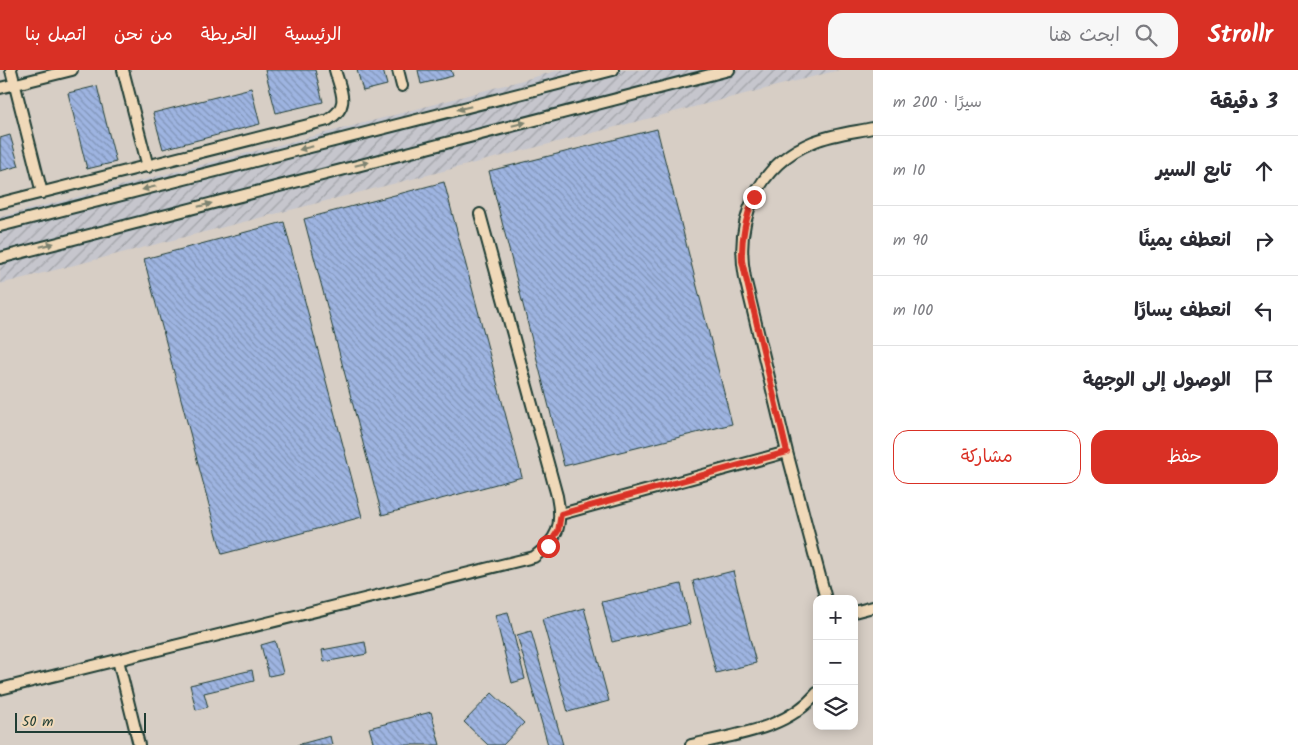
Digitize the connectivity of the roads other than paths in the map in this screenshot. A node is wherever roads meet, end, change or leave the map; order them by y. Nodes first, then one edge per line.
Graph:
1 (11, 70) edge
2 (72, 70) edge
3 (123, 70) edge
4 (335, 70) edge
5 (398, 70) edge
6 (613, 70) edge
7 (729, 70) edge
8 (14, 84) junction
9 (402, 86) dead end
10 (0, 88) edge
11 (873, 128) edge
12 (148, 167) junction
13 (42, 193) junction
14 (0, 203) edge
15 (480, 214) dead end
16 (0, 226) edge
17 (0, 258) edge
18 (787, 452) junction
19 (561, 514) junction
20 (825, 595) edge
21 (873, 607) edge
22 (858, 611) edge
23 (118, 660) junction
24 (0, 689) edge
25 (813, 697) edge
26 (704, 744) edge
27 (139, 745) edge
28 (692, 745) edge

1 - 8 lane
2 - 8 lane
3 - 12 lane
4 - 12 lane
5 - 9 lane
6 -> 16 lane
17 -> 7 lane
8 - 10 lane
8 - 13 lane
11 - 18 lane
12 - 13 lane
13 - 14 lane
15 - 19 lane
18 - 19 lane
18 - 20 lane
19 - 23 lane
21 - 22 lane
23 - 24 lane
23 - 27 lane
25 - 26 lane
26 - 28 lane

